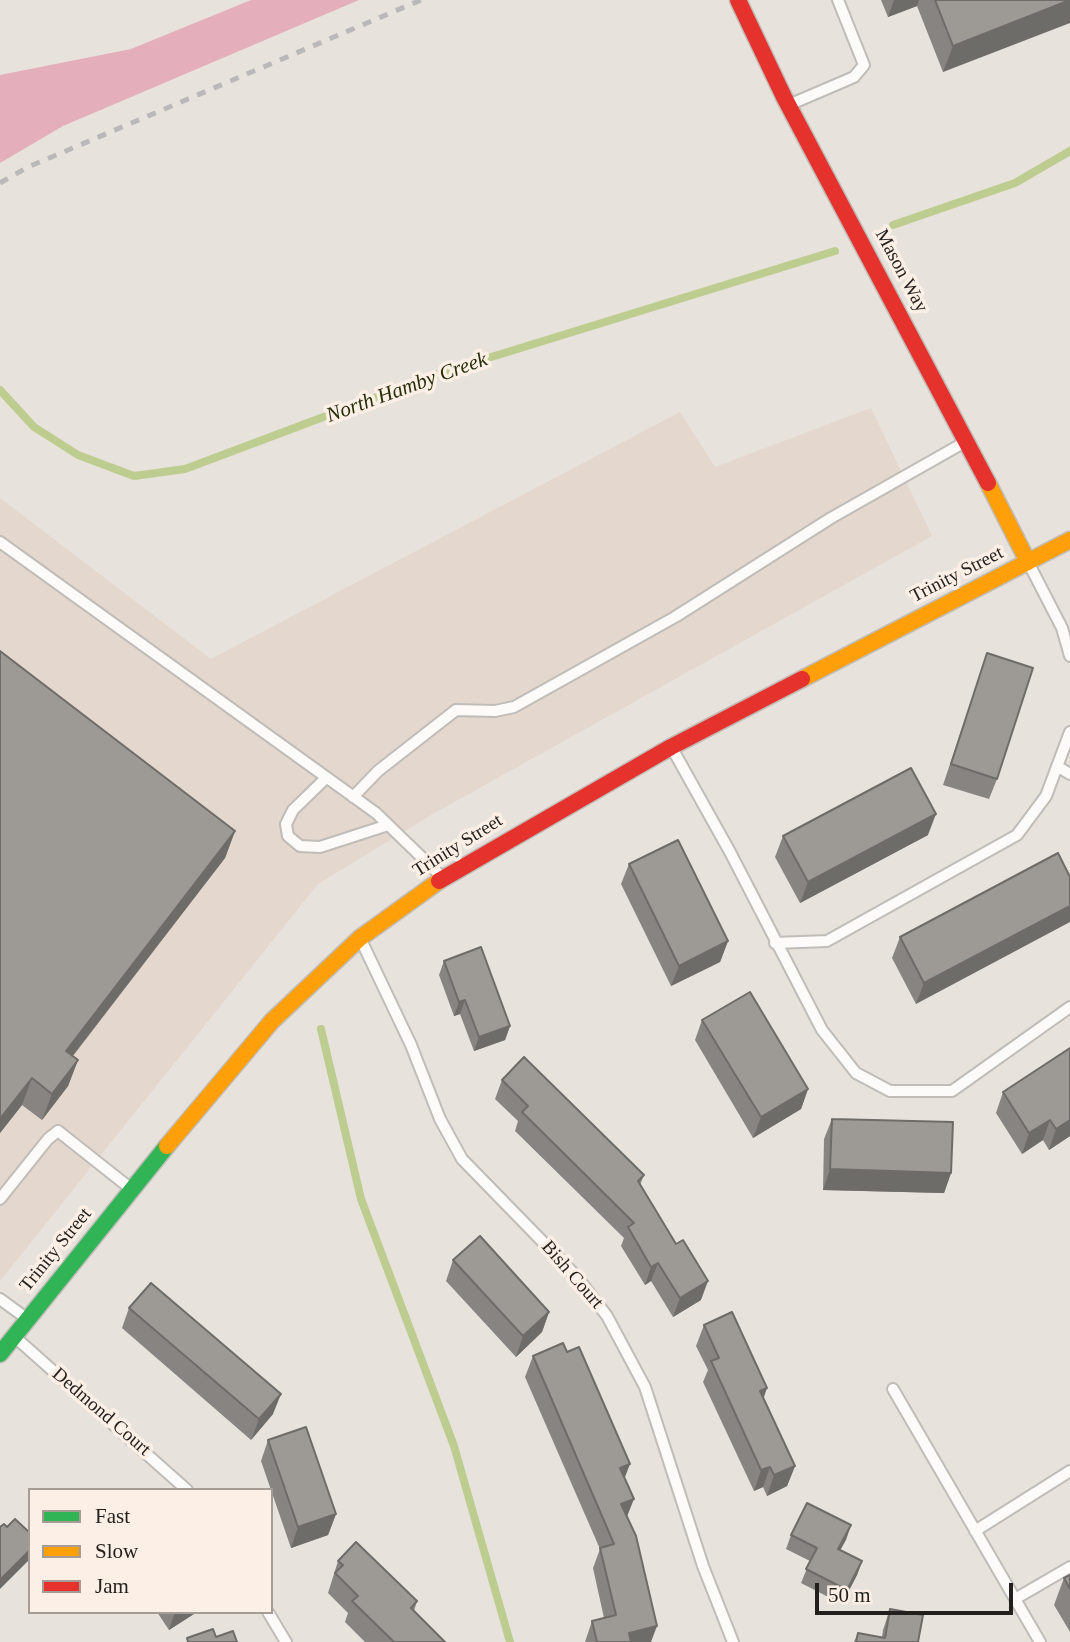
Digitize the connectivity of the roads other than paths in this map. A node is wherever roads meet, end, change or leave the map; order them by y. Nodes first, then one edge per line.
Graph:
1 (738, 0) edge
2 (838, 0) edge
3 (789, 106) junction
4 (967, 441) junction
5 (1070, 540) edge
6 (0, 542) edge
7 (1028, 562) junction
8 (1070, 656) edge
9 (1070, 732) edge
10 (671, 747) junction
11 (1057, 766) junction
12 (1070, 774) edge
13 (326, 778) junction
14 (353, 797) junction
15 (388, 825) junction
16 (443, 878) junction
17 (360, 937) junction
18 (775, 943) junction
19 (1070, 1007) edge
20 (132, 1190) junction
21 (0, 1199) edge
22 (0, 1298) edge
23 (28, 1319) junction
24 (14, 1336) junction
25 (0, 1354) edge
26 (893, 1389) dead end
27 (1070, 1471) edge
28 (185, 1488) edge
29 (975, 1531) junction
30 (1070, 1567) edge
31 (1015, 1599) junction
32 (269, 1614) edge
33 (286, 1642) edge
34 (733, 1642) edge
35 (1040, 1642) edge

1 - 3 street, Mason Way
2 - 3 lane
3 - 4 street, Mason Way
4 - 7 street, Mason Way
4 - 14 lane
5 - 7 street, Trinity Street
6 - 13 lane
7 - 8 lane
7 - 10 street, Trinity Street
9 - 11 lane
10 - 16 street, Trinity Street
10 - 18 lane
11 - 12 lane
11 - 18 lane
13 - 14 lane
13 - 15 lane
14 - 15 lane
15 - 16 lane
16 - 17 street, Trinity Street
17 - 20 street, Trinity Street
17 - 34 lane, Bish Court
18 - 19 lane
20 - 21 lane
20 - 23 street, Trinity Street
22 - 23 lane
23 - 24 street, Trinity Street
24 - 25 street, Trinity Street
24 - 28 lane, Dedmond Court
26 - 29 lane
27 - 29 lane
29 - 31 lane
30 - 31 lane
31 - 35 lane
32 - 33 lane

